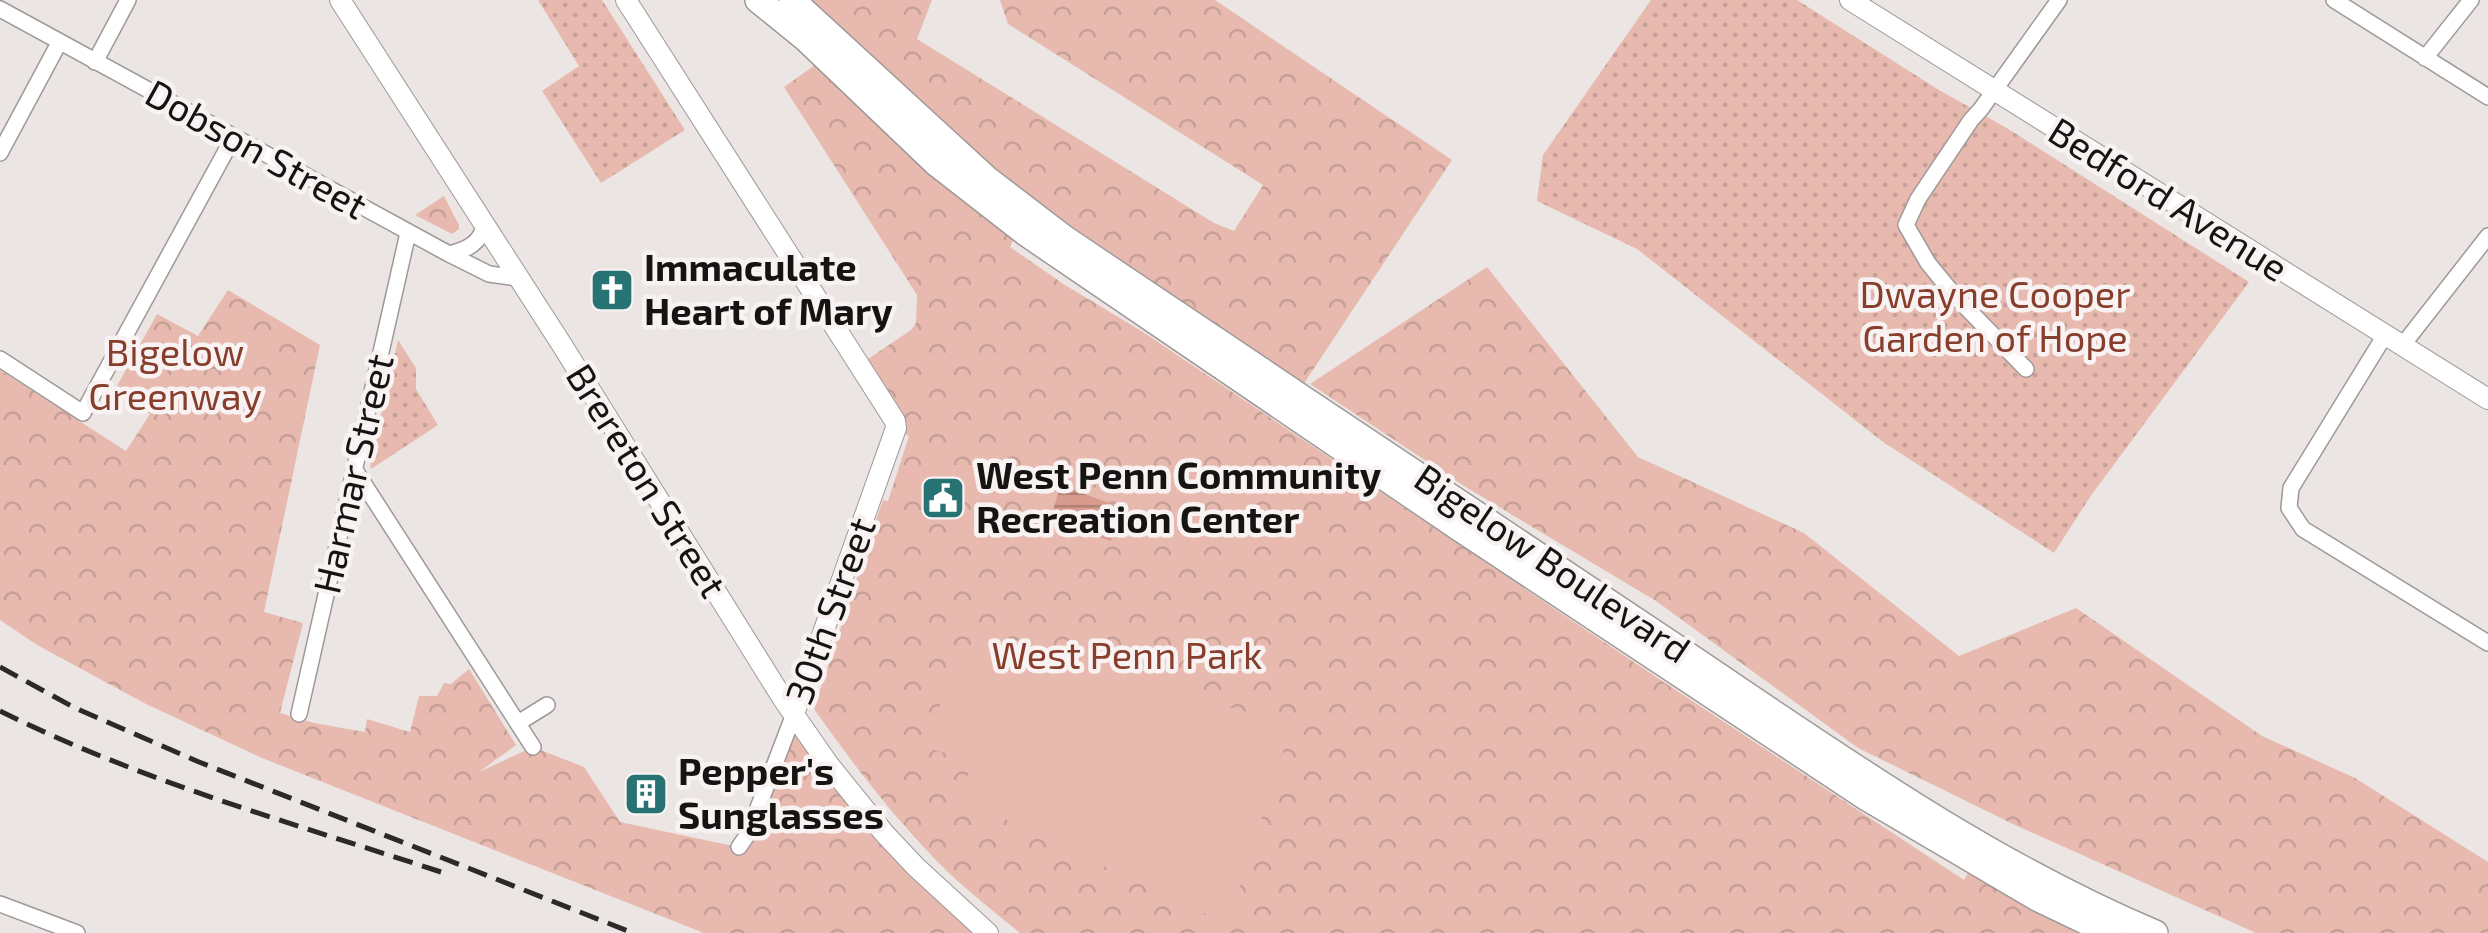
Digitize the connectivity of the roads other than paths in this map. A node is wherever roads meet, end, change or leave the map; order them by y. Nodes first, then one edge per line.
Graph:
1 (128, 0) edge
2 (340, 0) edge
3 (626, 0) edge
4 (758, 0) edge
5 (792, 0) edge
6 (1850, 0) edge
7 (2060, 0) edge
8 (2334, 0) edge
9 (2471, 0) edge
10 (0, 9) edge
11 (59, 43) junction
12 (2425, 58) junction
13 (95, 62) junction
14 (1993, 91) junction
15 (2488, 97) edge
16 (234, 138) junction
17 (0, 153) edge
18 (484, 224) junction
19 (408, 233) junction
20 (2488, 236) edge
21 (449, 254) junction
22 (518, 278) junction
23 (2393, 341) junction
24 (0, 359) edge
25 (2026, 369) dead end
26 (2488, 400) edge
27 (355, 470) junction
28 (2488, 643) edge
29 (548, 705) dead end
30 (300, 714) dead end
31 (794, 714) junction
32 (518, 724) junction
33 (533, 747) dead end
34 (739, 847) dead end
35 (0, 904) edge
36 (76, 933) edge
37 (988, 933) edge
38 (2110, 933) edge
39 (2155, 933) edge

1 - 13 street
2 - 18 street, Brereton Street
3 - 31 street, 30th Street
4 - 38 main road, Bigelow Boulevard
5 - 39 main road, Bigelow Boulevard
6 - 14 street, Bedford Avenue
7 - 14 street
8 - 12 street
9 - 12 street
10 - 11 street, Dobson Street
11 - 13 street, Dobson Street
11 - 17 street
12 - 15 street
13 - 16 street, Dobson Street
14 - 23 street, Bedford Avenue
14 - 25 street
16 - 19 street, Dobson Street
16 - 24 street
18 - 21 street
18 - 22 street, Brereton Street
19 - 21 street, Dobson Street
19 - 27 street, Harmar Street
20 - 23 street
21 - 22 street, Dobson Street
22 - 31 street, Brereton Street
23 - 26 street, Bedford Avenue
23 - 28 street
27 - 30 street, Harmar Street
27 - 32 street
29 - 32 street
31 - 34 street, 30th Street
31 - 37 street, Brereton Street
32 - 33 street
35 - 36 street

